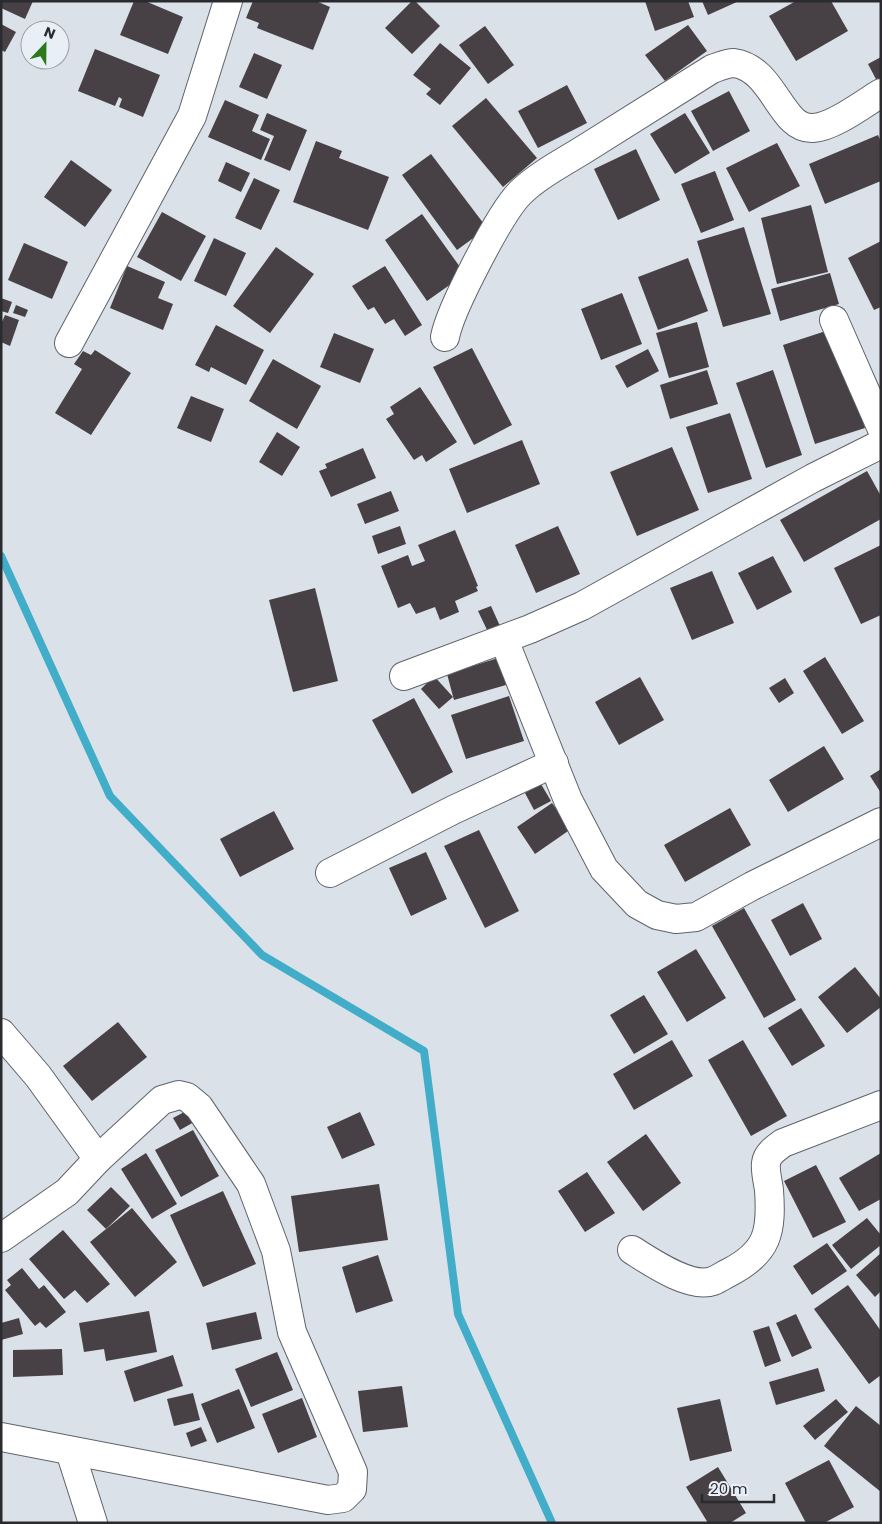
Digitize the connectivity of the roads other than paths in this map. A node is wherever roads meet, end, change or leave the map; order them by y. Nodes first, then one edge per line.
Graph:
1 (228, 1) edge
2 (881, 93) edge
3 (834, 320) dead end
4 (445, 338) dead end
5 (70, 343) dead end
6 (881, 427) edge
7 (881, 444) edge
8 (504, 640) junction
9 (404, 676) dead end
10 (554, 763) junction
11 (881, 822) edge
12 (330, 873) dead end
13 (1, 1033) edge
14 (881, 1105) edge
15 (98, 1159) junction
16 (1, 1238) edge
17 (632, 1250) dead end
18 (1, 1438) edge
19 (70, 1451) junction
20 (93, 1523) edge

1 - 5 street
2 - 4 street
3 - 6 street
7 - 8 street
8 - 9 street
8 - 10 street
10 - 11 street
10 - 12 street
13 - 15 street
14 - 17 street
15 - 16 street
15 - 19 street
18 - 19 street
19 - 20 street

